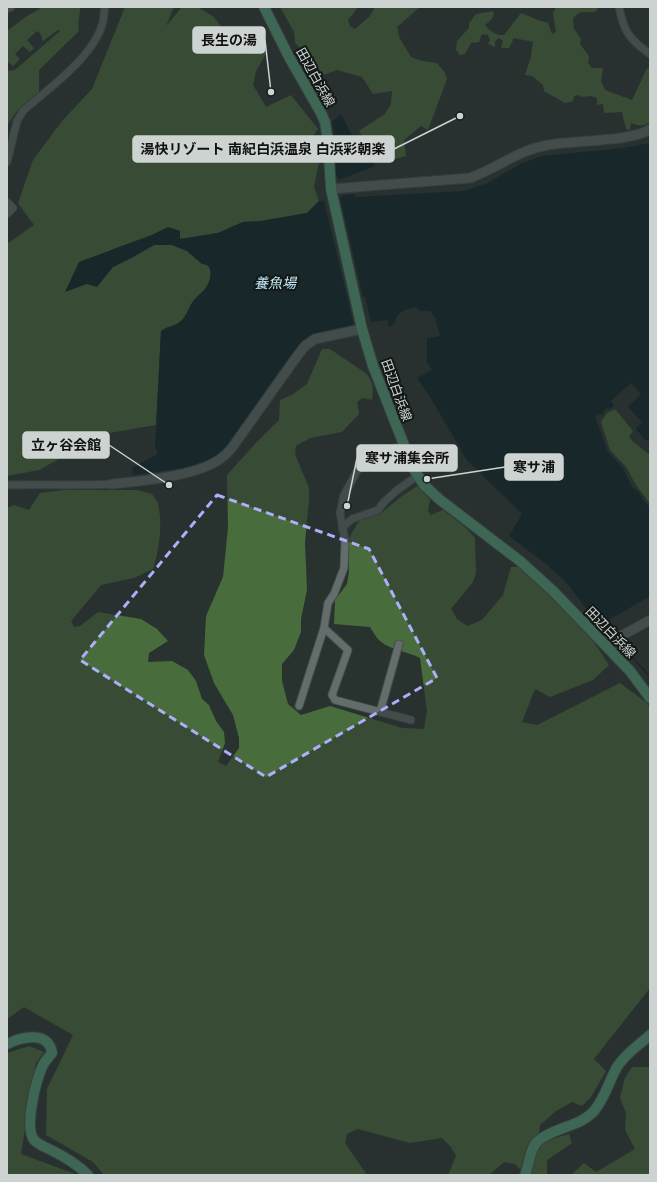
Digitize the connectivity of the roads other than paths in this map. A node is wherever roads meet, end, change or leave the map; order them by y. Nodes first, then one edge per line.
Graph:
1 (11, 7) edge
2 (105, 7) edge
3 (264, 7) edge
4 (619, 7) edge
5 (7, 9) edge
6 (650, 54) edge
7 (650, 129) edge
8 (7, 162) edge
9 (331, 189) junction
10 (7, 202) edge
11 (7, 214) edge
12 (362, 329) junction
13 (403, 445) junction
14 (417, 476) junction
15 (112, 484) joint
16 (7, 485) edge
17 (342, 528) junction
18 (650, 620) edge
19 (324, 628) junction
20 (399, 644) dead end
21 (609, 644) junction
22 (650, 698) edge
23 (300, 706) dead end
24 (380, 712) junction
25 (411, 720) dead end
26 (650, 1035) edge
27 (7, 1044) edge
28 (88, 1175) edge
29 (525, 1175) edge

1 - 5 street
2 - 8 street
3 - 9 main road, 田辺白浜線
4 - 6 street
7 - 9 street
9 - 12 main road, 田辺白浜線
10 - 11 street
12 - 13 main road, 田辺白浜線
12 - 15 street
13 - 14 main road, 田辺白浜線
13 - 17 street
14 - 17 street
14 - 21 main road, 田辺白浜線
15 - 16 street
17 - 19 street
18 - 21 street
19 - 23 street
19 - 24 street
20 - 24 street
21 - 22 main road, 田辺白浜線
24 - 25 street
26 - 29 main road
27 - 28 main road

